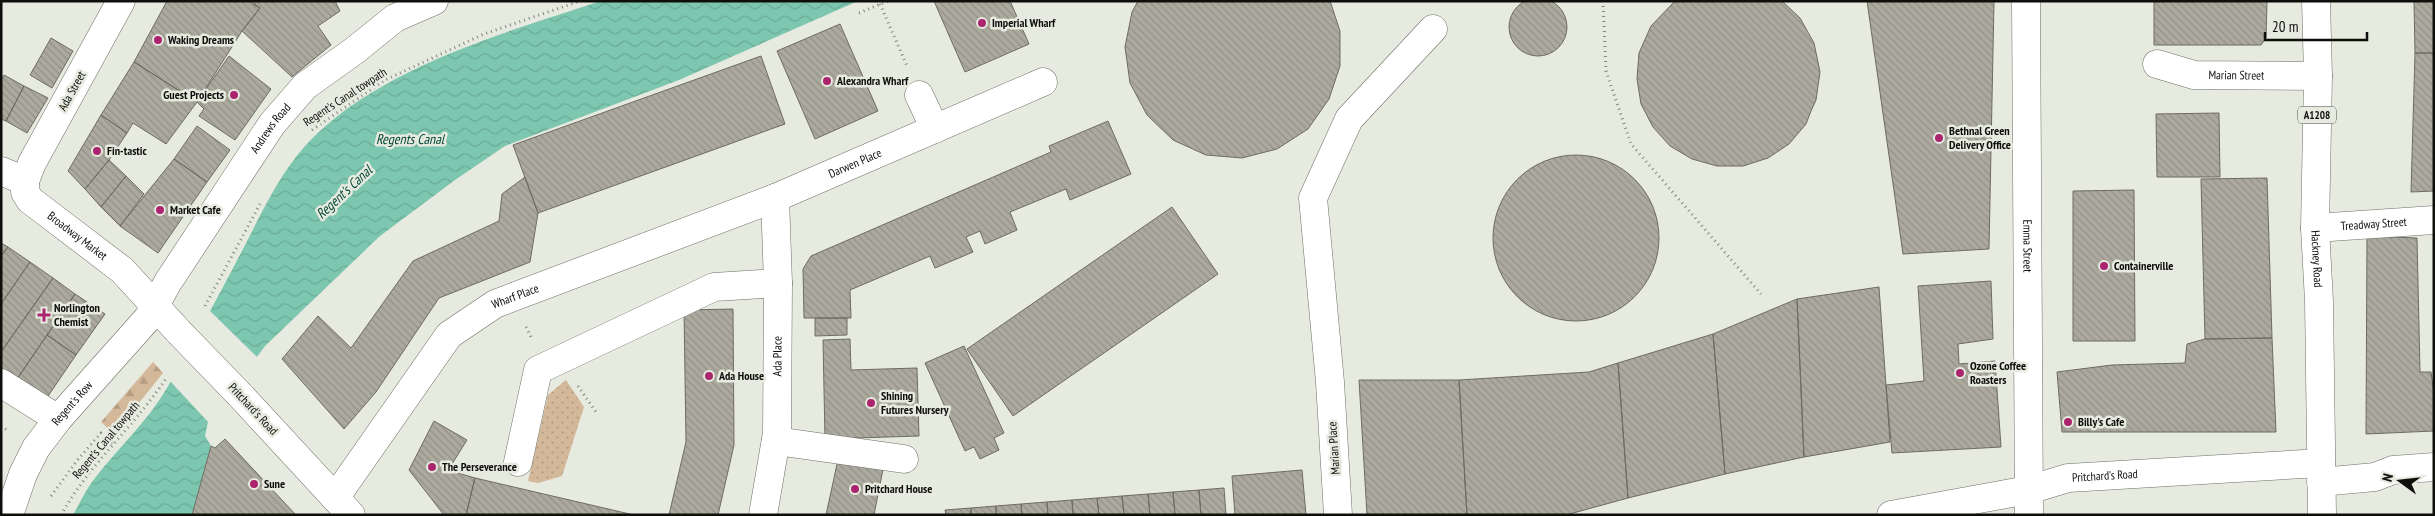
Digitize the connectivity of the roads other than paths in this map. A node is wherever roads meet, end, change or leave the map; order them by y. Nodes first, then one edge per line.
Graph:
1 (121, 1) edge
2 (2026, 1) edge
3 (2316, 1) edge
4 (419, 4) edge
5 (1433, 29) dead end
6 (2157, 64) dead end
7 (2318, 76) junction
8 (1043, 82) dead end
9 (920, 94) road end
10 (935, 129) junction
11 (13, 176) edge
12 (784, 194) junction
13 (2434, 220) edge
14 (2315, 228) junction
15 (778, 283) junction
16 (155, 303) junction
17 (1, 383) edge
18 (1, 406) edge
19 (52, 426) junction
20 (776, 441) junction
21 (904, 459) dead end
22 (518, 462) dead end
23 (2434, 467) edge
24 (2321, 472) junction
25 (2029, 503) edge
26 (343, 506) edge
27 (9, 515) edge
28 (762, 515) edge
29 (1338, 515) edge
30 (1891, 515) edge
31 (2322, 515) edge

1 - 11 street, Ada Street
2 - 25 street, Emma Street
3 - 7 street, Hackney Road / A1208
4 - 16 street, Andrews Road
5 - 29 street, Marian Place
6 - 7 street, Marian Street
7 - 14 street, Hackney Road / A1208
8 - 10 street, Darwen Place
9 - 10 street
10 - 12 street, Darwen Place
11 - 16 street, Broadway Market
12 - 15 street, Ada Place
12 - 26 street, Wharf Place
13 - 14 street, Treadway Street
14 - 24 street, Hackney Road / A1208
15 - 20 street, Ada Place
15 - 22 street
16 - 19 street, Regent's Row
16 - 26 street, Pritchard's Road, bridge
17 - 19 street
18 - 19 street
19 - 27 street, Regent's Row
20 - 21 street
20 - 28 street, Ada Place
23 - 24 street, Pritchard's Road
24 - 25 street, Pritchard's Road
24 - 31 street, Hackney Road / A1208
25 - 30 street, Pritchard's Road

